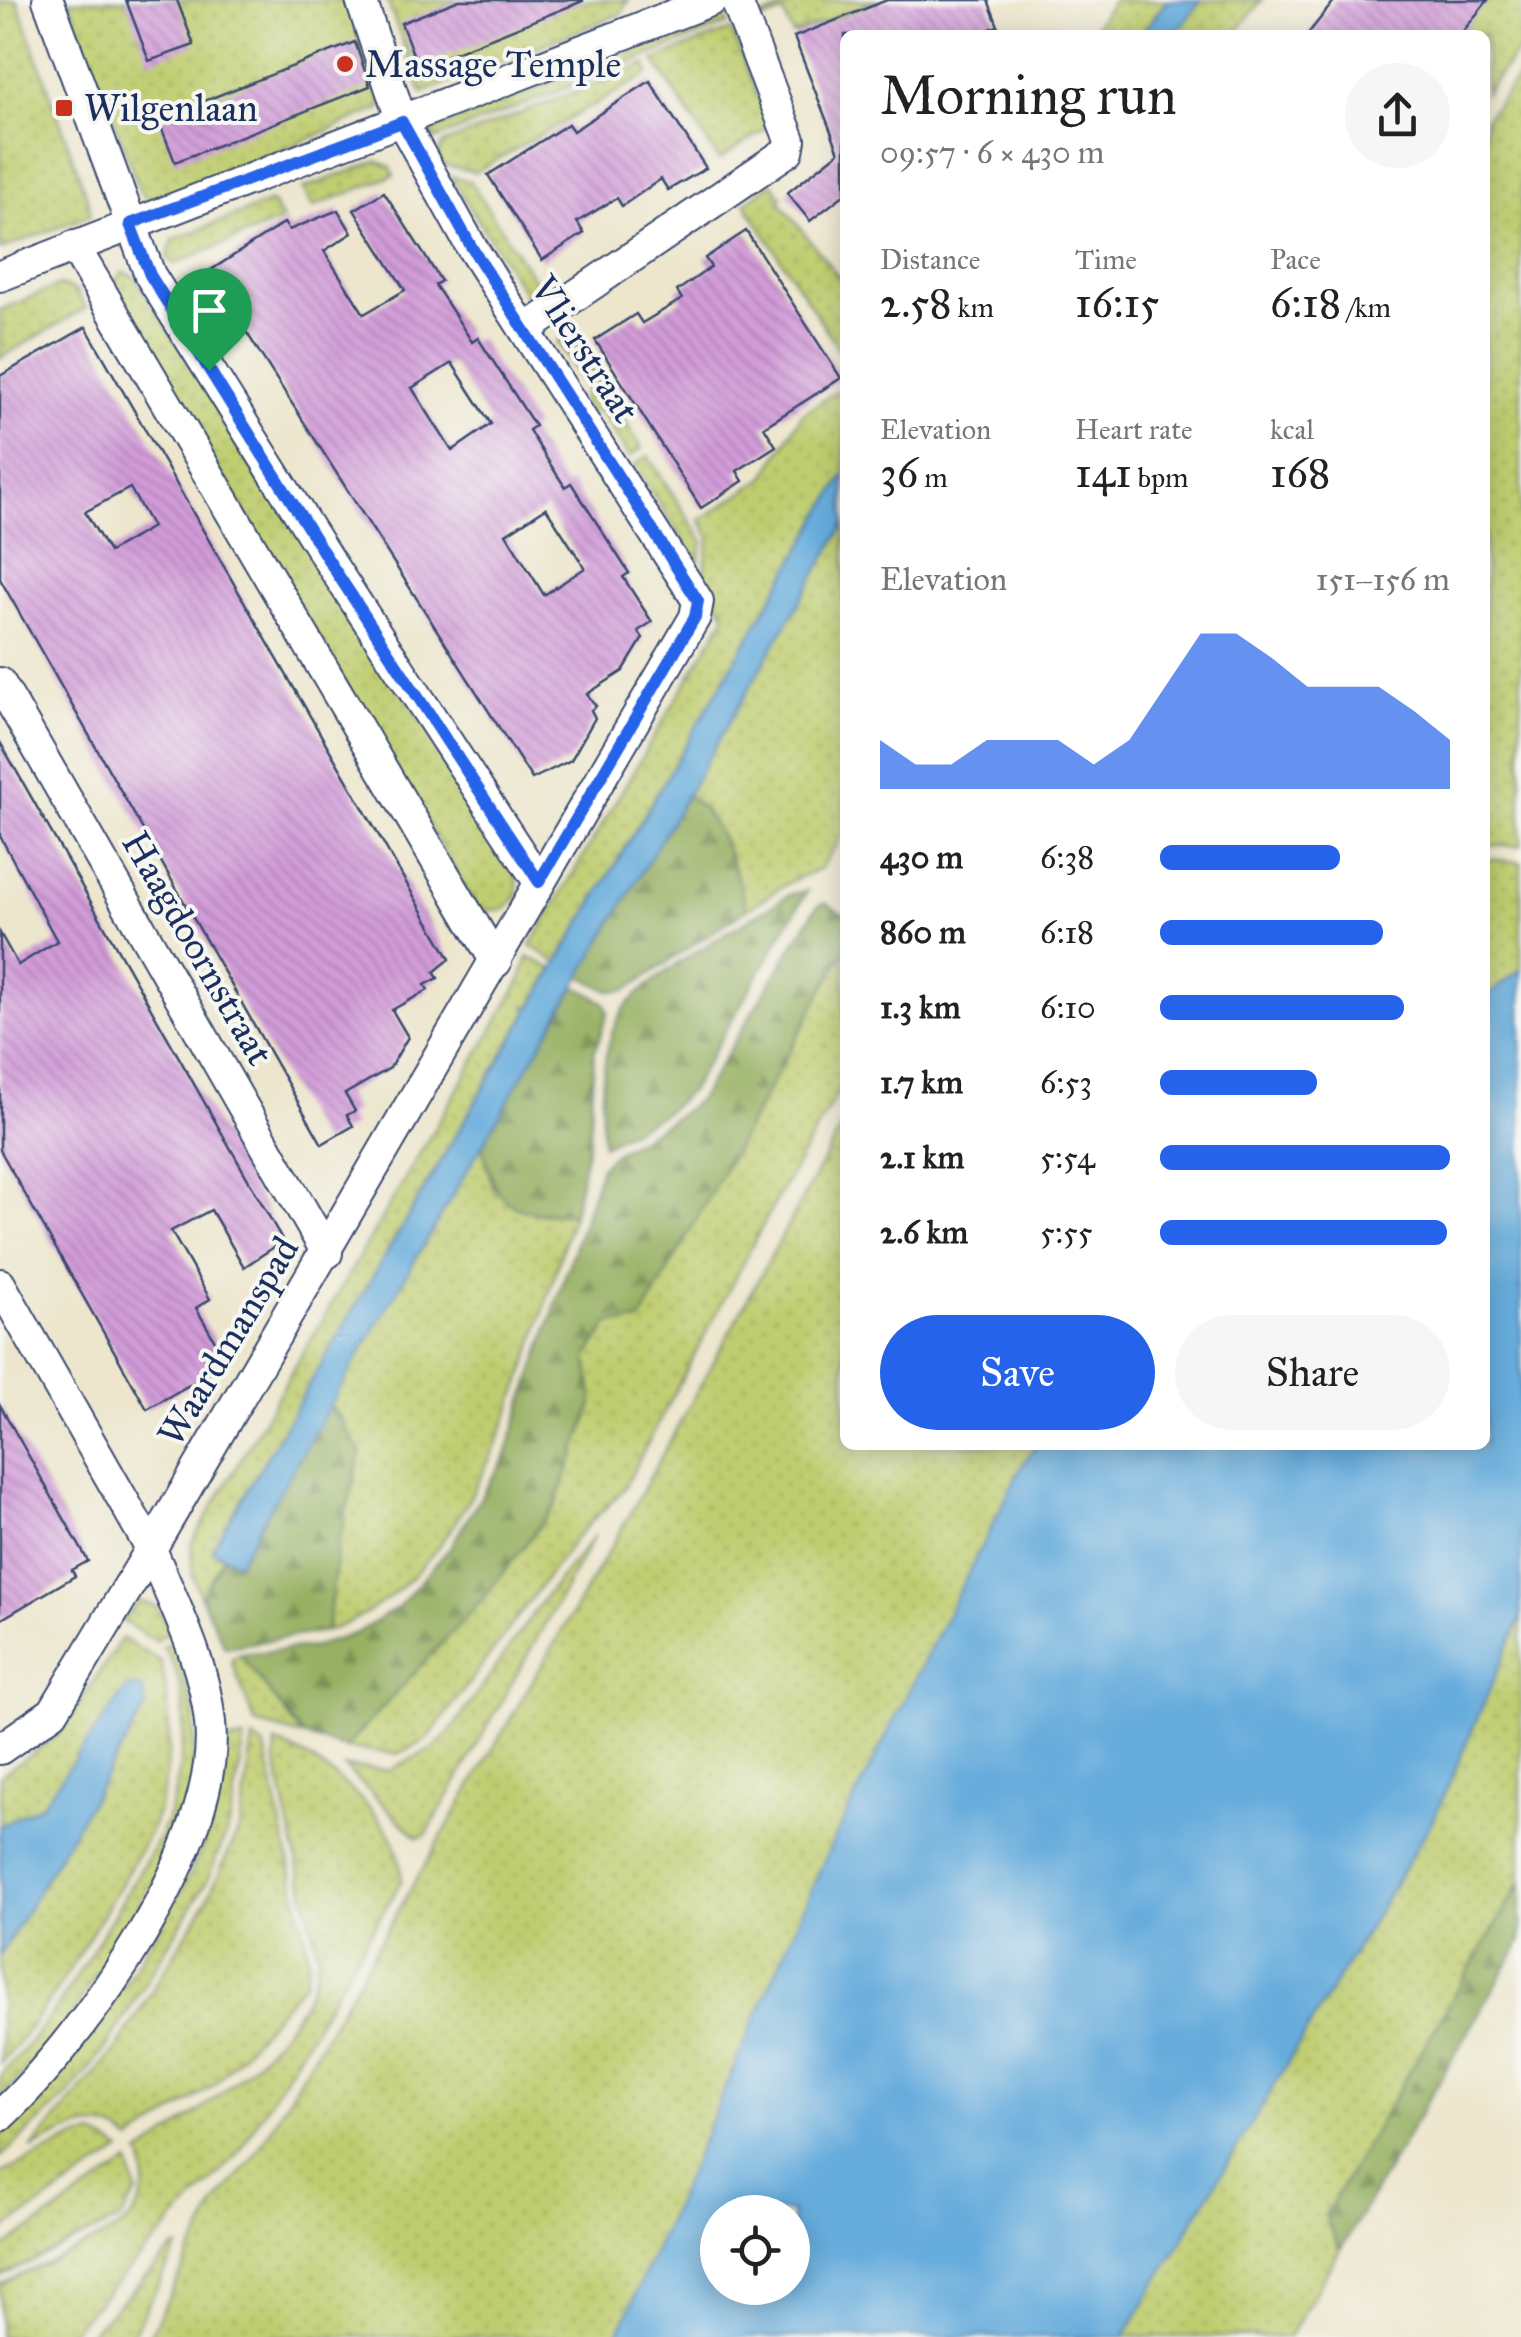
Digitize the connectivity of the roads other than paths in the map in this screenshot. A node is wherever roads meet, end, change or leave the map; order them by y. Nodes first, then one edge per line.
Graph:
1 (48, 0) edge
2 (361, 0) edge
3 (712, 0) edge
4 (736, 0) edge
5 (656, 11) edge
6 (402, 122) junction
7 (130, 224) junction
8 (74, 246) junction
9 (0, 276) edge
10 (525, 330) junction
11 (695, 617) joint
12 (0, 683) edge
13 (539, 882) junction
14 (496, 962) junction
15 (327, 1254) junction
16 (0, 1284) edge
17 (151, 1549) junction
18 (0, 1749) edge
19 (0, 2116) edge

1 - 7 street
2 - 6 street, Vlierstraat
3 - 5 street
4 - 10 street
5 - 6 street
6 - 7 street
6 - 10 street, Vlierstraat
7 - 8 street
7 - 13 street
8 - 9 street
8 - 14 street
10 - 11 street, Vlierstraat
11 - 13 street, Waardmanspad
12 - 15 street, Haagdoornstraat
13 - 14 street, Waardmanspad
14 - 15 street, Waardmanspad
15 - 17 street, Waardmanspad
16 - 17 street
17 - 18 street, Waardmanspad
17 - 19 street

